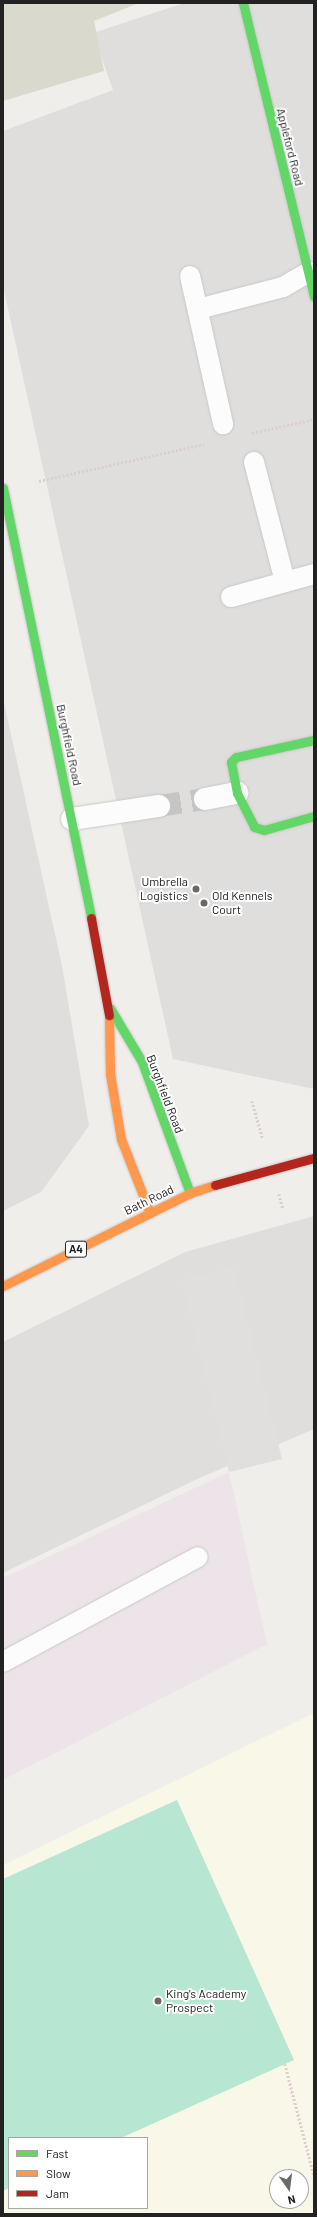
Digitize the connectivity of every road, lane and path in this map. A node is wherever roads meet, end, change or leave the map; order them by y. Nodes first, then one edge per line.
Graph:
1 (244, 3) edge
2 (311, 272) edge
3 (190, 276) dead end
4 (314, 297) edge
5 (198, 309) junction
6 (314, 419) edge
7 (223, 424) dead end
8 (249, 434) dead end
9 (212, 442) dead end
10 (254, 462) dead end
11 (39, 481) dead end
12 (3, 488) edge
13 (314, 574) edge
14 (285, 582) junction
15 (231, 597) dead end
16 (314, 740) edge
17 (238, 793) junction
18 (205, 799) tunnel mouth
19 (159, 806) tunnel mouth
20 (314, 816) edge
21 (72, 819) junction
22 (109, 1007) junction
23 (314, 1158) edge
24 (190, 1193) junction
25 (150, 1213) junction
26 (3, 1286) edge
27 (198, 1557) dead end
28 (3, 1662) edge
29 (286, 2064) dead end
30 (314, 2175) edge

1 - 2 street, Appleford Road
2 - 4 street, Appleford Road
2 - 5 lane
3 - 5 lane
5 - 7 lane
6 - 8 path
9 - 11 path
10 - 14 lane
12 - 21 street, Burghfield Road
13 - 14 lane
14 - 15 lane
16 - 17 street
17 - 18 street
17 - 20 street
19 - 21 street
21 - 22 street, Burghfield Road
22 - 24 street, Burghfield Road
22 - 25 street, Burghfield Road
23 - 24 street, Bath Road / A4
24 - 25 street, Bath Road / A4
25 - 26 street, Bath Road / A4
27 - 28 lane
29 - 30 path

